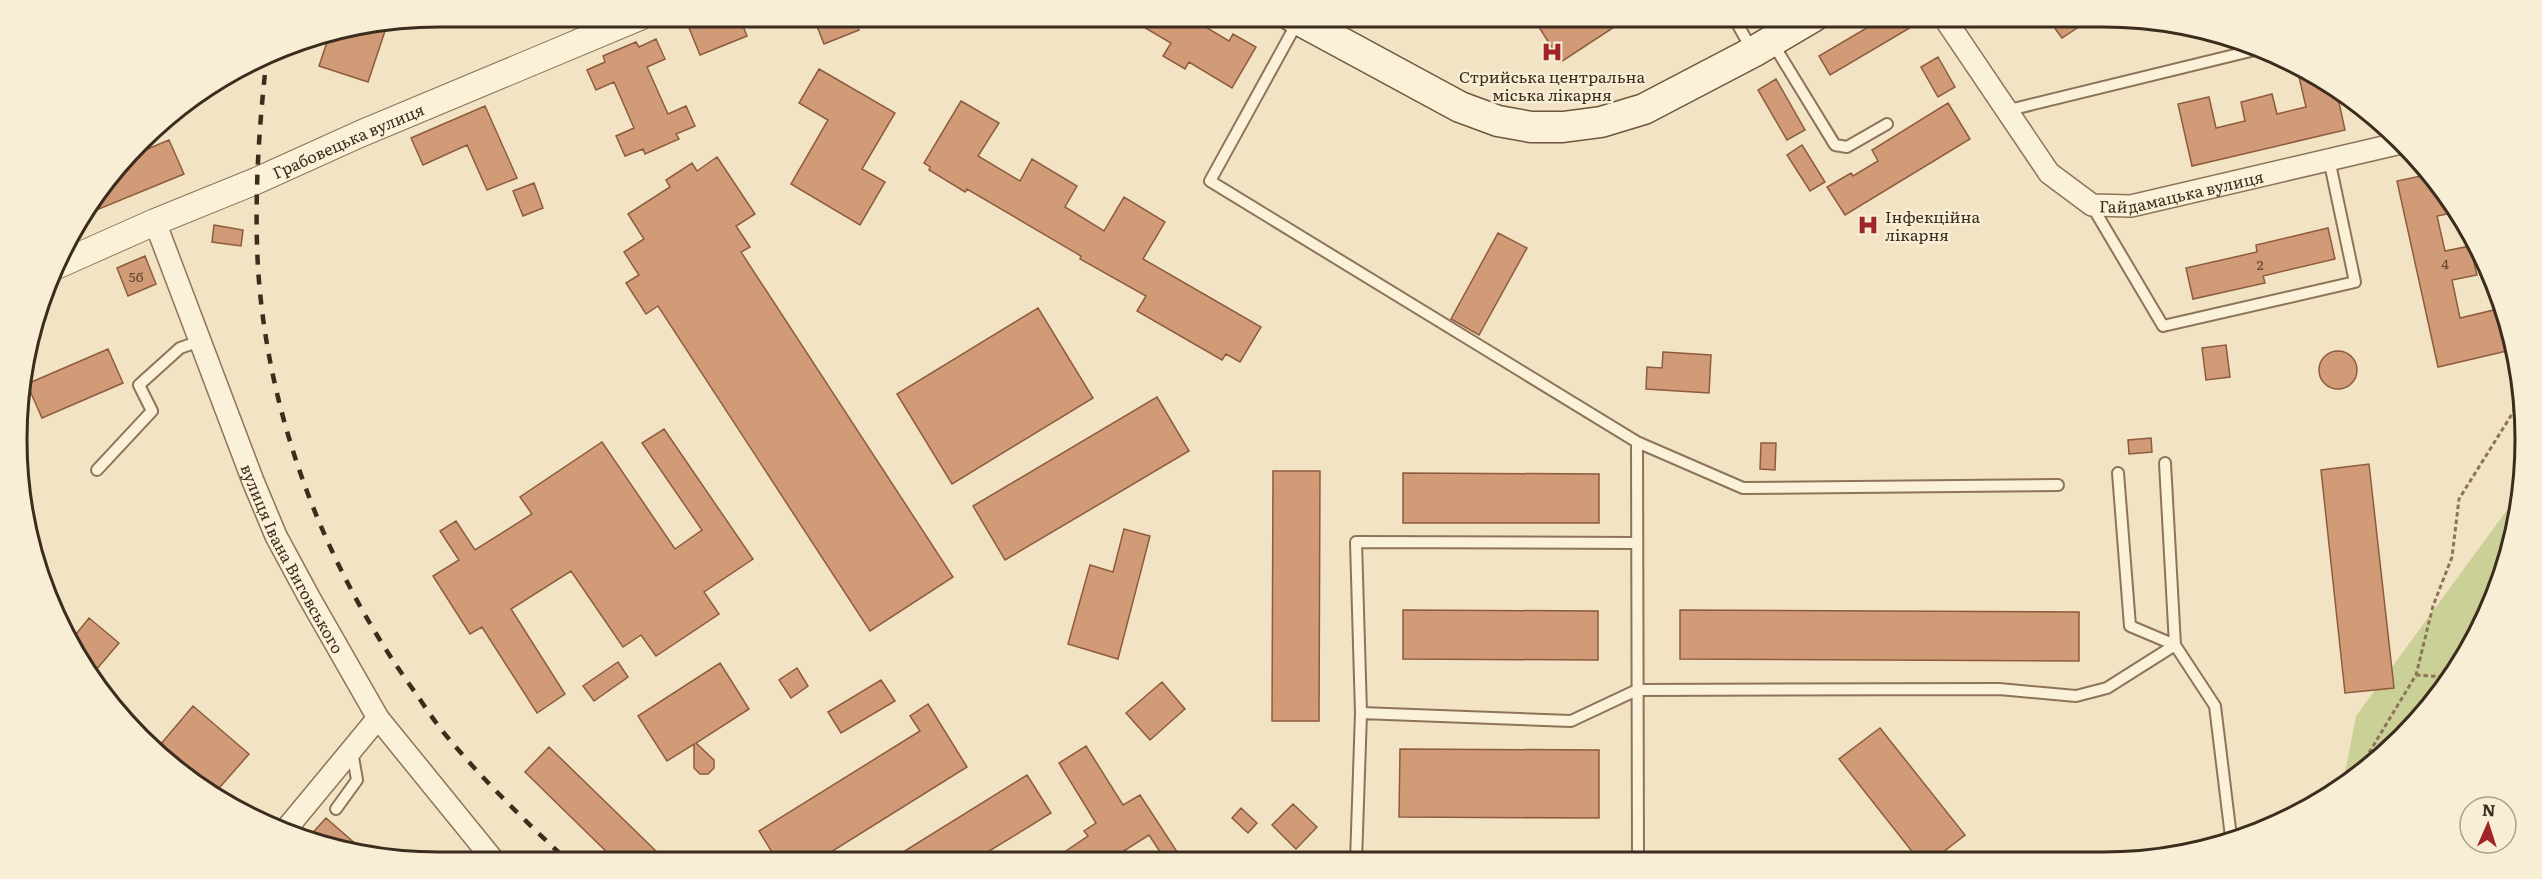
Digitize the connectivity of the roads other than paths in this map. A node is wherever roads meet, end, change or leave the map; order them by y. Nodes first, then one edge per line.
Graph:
1 (616, 27) edge
2 (1291, 27) edge
3 (1310, 27) edge
4 (1744, 27) edge
5 (1796, 27) edge
6 (1950, 27) edge
7 (1763, 47) junction
8 (2245, 52) edge
9 (2005, 111) junction
10 (1887, 124) dead end
11 (2391, 145) edge
12 (2329, 159) junction
13 (2092, 205) junction
14 (155, 222) junction
15 (68, 261) edge
16 (200, 341) junction
17 (1637, 442) junction
18 (2165, 464) dead end
19 (97, 470) dead end
20 (2118, 473) dead end
21 (2058, 485) dead end
22 (1636, 543) junction
23 (2175, 645) junction
24 (1637, 690) junction
25 (1361, 713) junction
26 (378, 718) junction
27 (352, 750) junction
28 (336, 809) dead end
29 (290, 824) edge
30 (2230, 831) edge
31 (487, 852) edge
32 (1356, 852) edge
33 (1638, 852) edge

1 - 14 street, Грабовецька вулиця
2 - 17 lane
3 - 7 main road
4 - 7 lane
5 - 7 main road
6 - 9 street, Гайдамацька вулиця
7 - 10 lane
8 - 9 lane
9 - 13 street, Гайдамацька вулиця
11 - 12 street, Гайдамацька вулиця
12 - 13 street, Гайдамацька вулиця
12 - 13 lane
14 - 15 street, Грабовецька вулиця
14 - 16 street, вулиця Івана Виговського
16 - 19 lane
16 - 26 street, вулиця Івана Виговського
17 - 21 lane
17 - 22 lane
18 - 23 lane
20 - 23 lane
22 - 24 lane
22 - 25 lane
23 - 24 lane
23 - 30 lane
24 - 25 lane
24 - 33 lane
25 - 32 lane
26 - 27 street
26 - 31 street, вулиця Івана Виговського
27 - 28 lane
27 - 29 street

